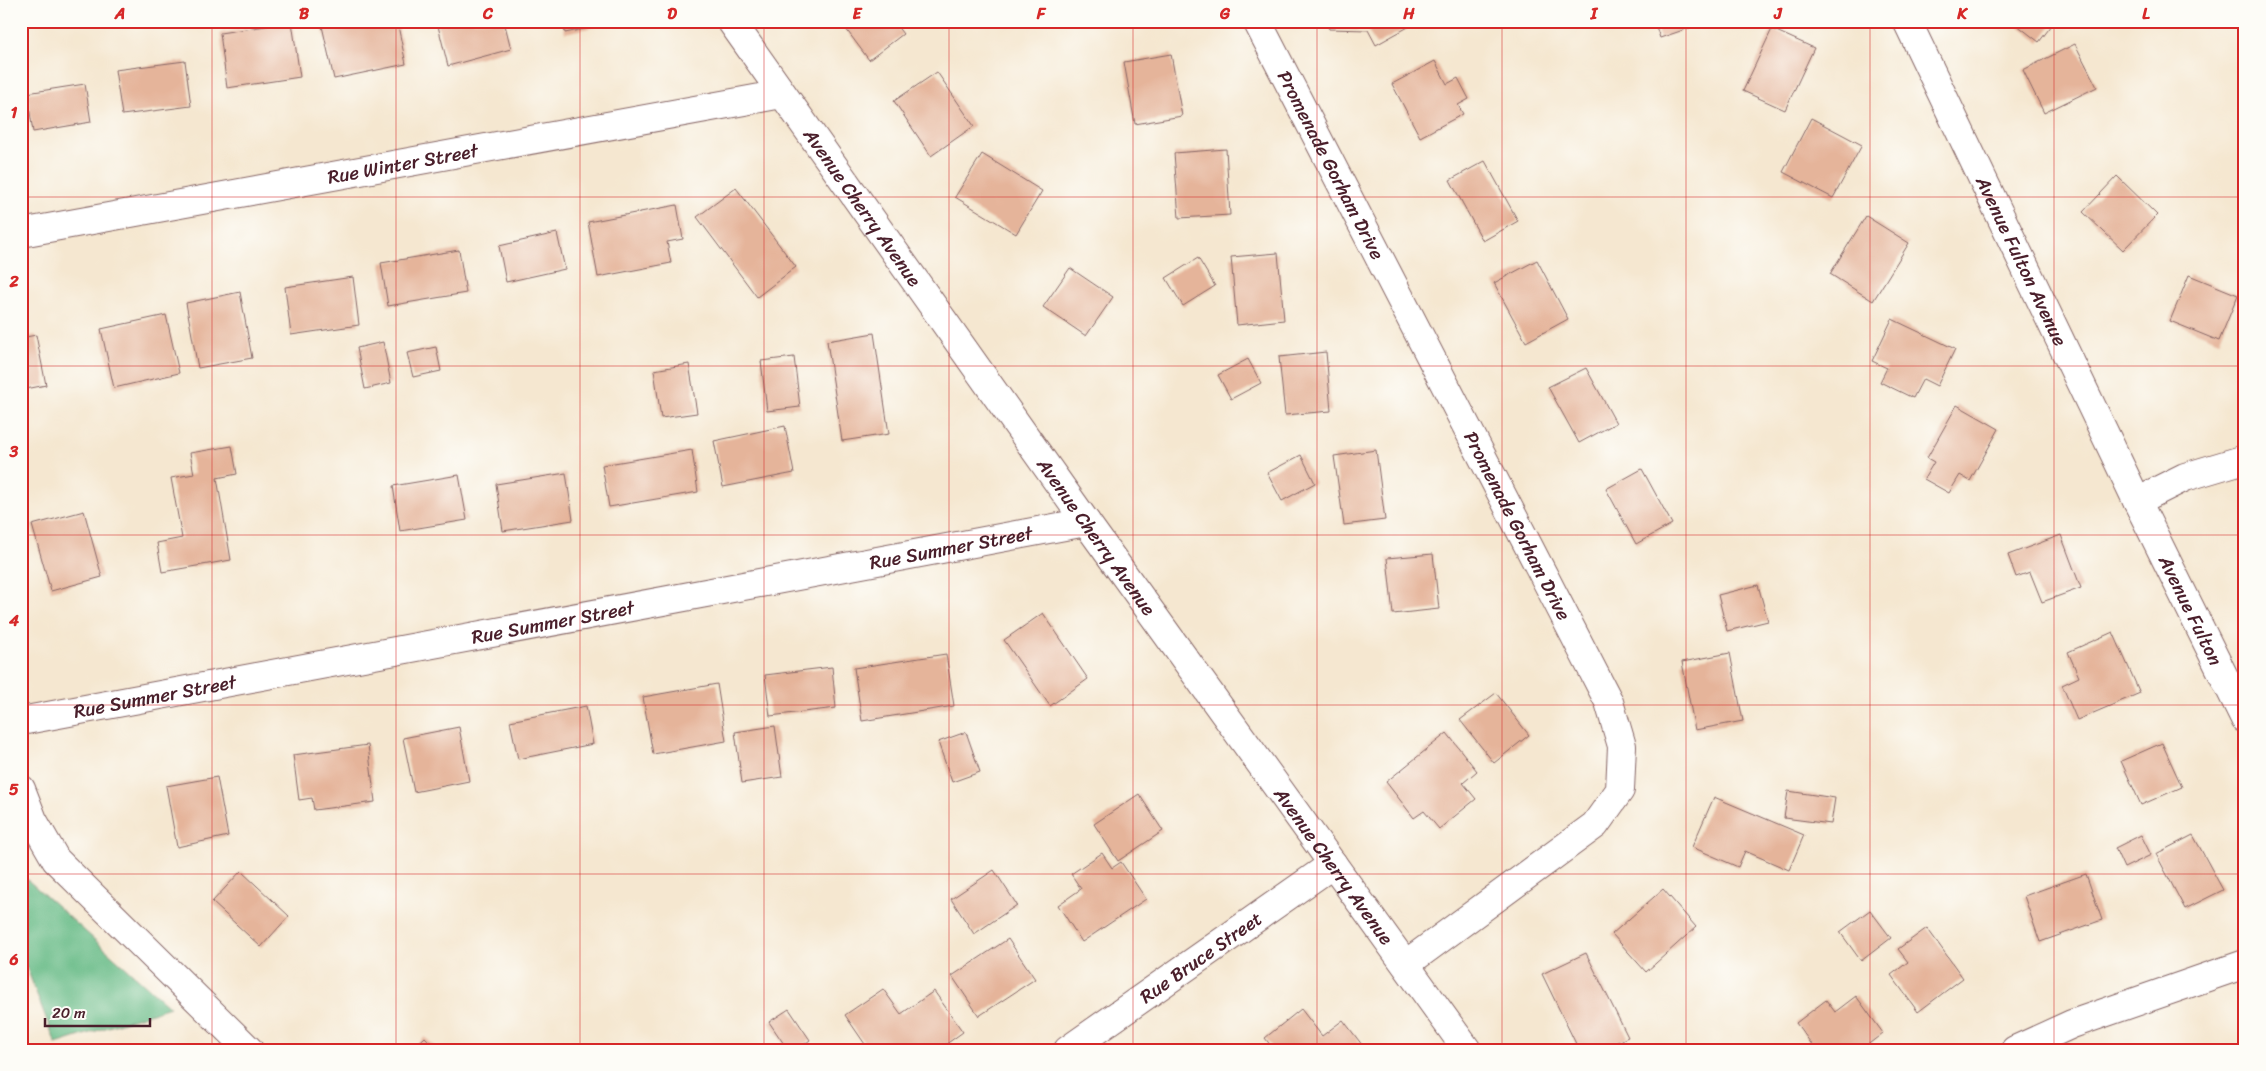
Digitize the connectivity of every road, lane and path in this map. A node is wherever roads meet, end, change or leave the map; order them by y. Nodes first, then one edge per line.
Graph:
1 (731, 21) edge
2 (1257, 21) edge
3 (1907, 21) edge
4 (782, 94) junction
5 (21, 233) edge
6 (2245, 459) edge
7 (2137, 501) junction
8 (1086, 522) junction
9 (2245, 719) edge
10 (21, 721) edge
11 (21, 789) edge
12 (1333, 864) junction
13 (1406, 964) junction
14 (2245, 964) edge
15 (249, 1050) edge
16 (1068, 1050) edge
17 (1467, 1050) edge
18 (2015, 1050) edge

1 - 4 street, Avenue Cherry Avenue
2 - 13 street, Promenade Gorham Drive
3 - 7 street, Avenue Fulton Avenue
4 - 5 street, Rue Winter Street
4 - 8 street, Avenue Cherry Avenue
6 - 7 street
7 - 9 street, Avenue Fulton
8 - 10 street, Rue Summer Street
8 - 12 street, Avenue Cherry Avenue
11 - 15 street
12 - 13 street, Avenue Cherry Avenue
12 - 16 street, Rue Bruce Street
13 - 17 street, Avenue Cherry Avenue
14 - 18 street

